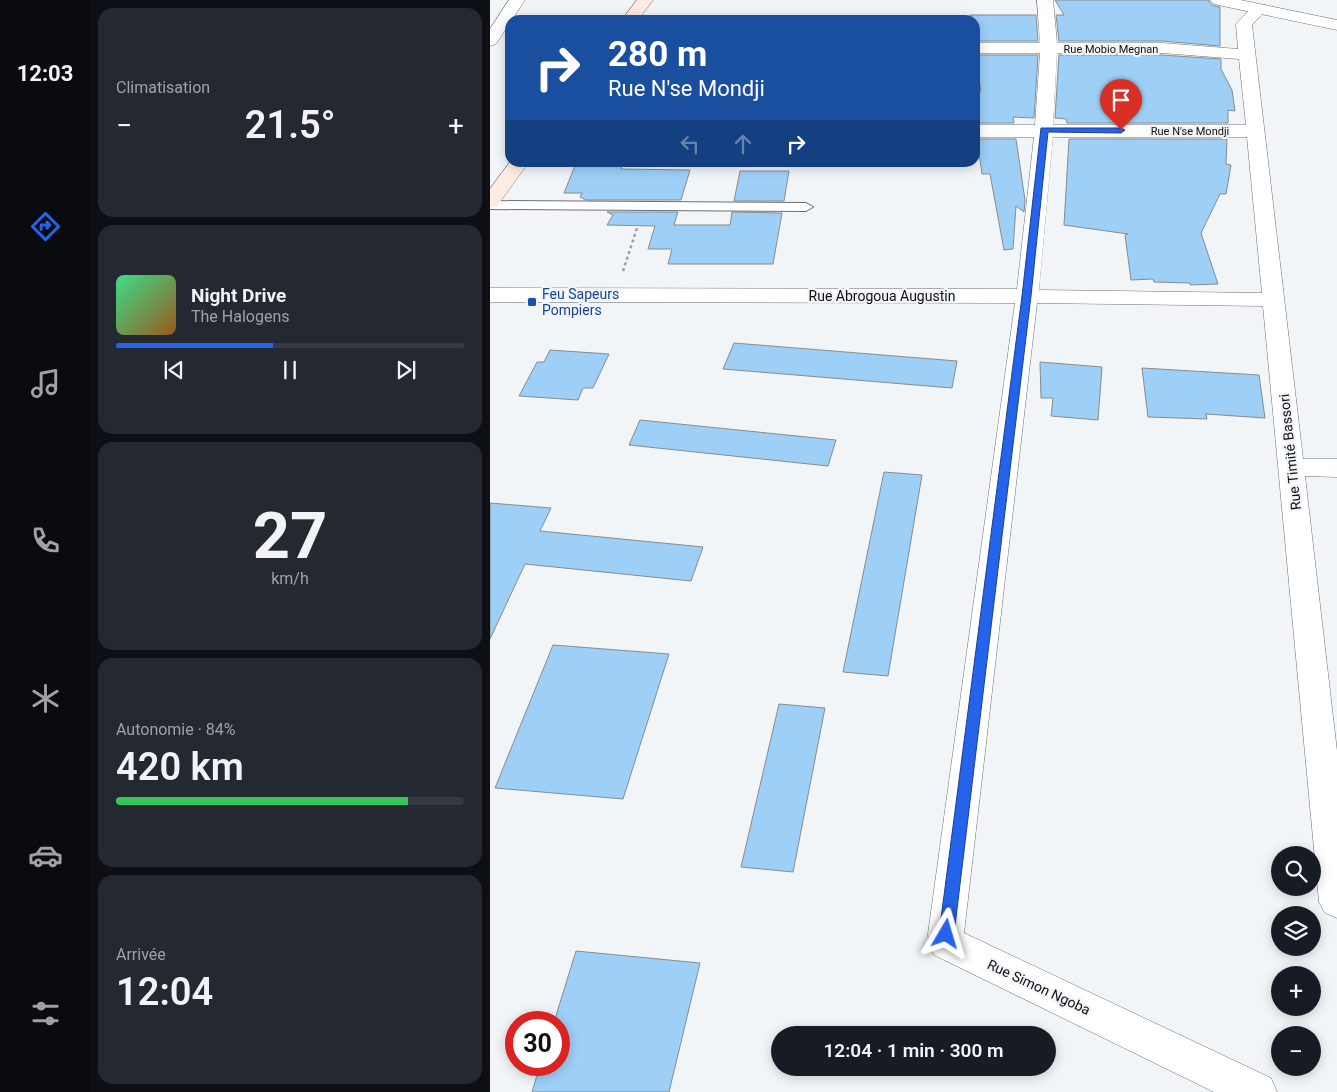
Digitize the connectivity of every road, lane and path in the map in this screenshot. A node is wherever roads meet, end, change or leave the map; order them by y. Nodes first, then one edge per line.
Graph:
1 (517, 0) edge
2 (646, 0) edge
3 (1045, 0) edge
4 (1218, 0) edge
5 (1260, 8) junction
6 (507, 15) edge
7 (634, 15) edge
8 (505, 18) edge
9 (1337, 25) edge
10 (490, 41) edge
11 (980, 48) edge
12 (1049, 48) junction
13 (1246, 55) junction
14 (1044, 130) junction
15 (980, 131) edge
16 (1255, 131) junction
17 (516, 167) edge
18 (490, 203) edge
19 (644, 206) junction
20 (806, 207) dead end
21 (490, 295) edge
22 (615, 296) junction
23 (1027, 296) junction
24 (1274, 300) junction
25 (1291, 467) junction
26 (1337, 468) edge
27 (1337, 902) edge
28 (1257, 1092) edge

1 - 6 street
2 - 7 main road
3 - 12 street, Rue Simon Ngoba
4 - 5 street
5 - 9 street
5 - 13 street, Rue Timité Bassori
8 - 10 street
11 - 12 street, Rue Mobio Megnan
12 - 13 street, Rue Mobio Megnan
12 - 14 street, Rue Simon Ngoba
13 - 16 street, Rue Timité Bassori
14 - 15 street, Rue N'se Mondji
14 - 16 street, Rue N'se Mondji
14 - 23 street, Rue Simon Ngoba
16 - 24 street, Rue Timité Bassori
17 - 18 main road
18 - 19 lane
19 - 20 lane
19 - 22 path
21 - 22 street, Rue Abrogoua Augustin
22 - 23 street, Rue Abrogoua Augustin
23 - 24 street, Rue Abrogoua Augustin
23 - 28 street, Rue Simon Ngoba
24 - 25 street, Rue Timité Bassori
25 - 26 street
25 - 27 street, Rue Timité Bassori

